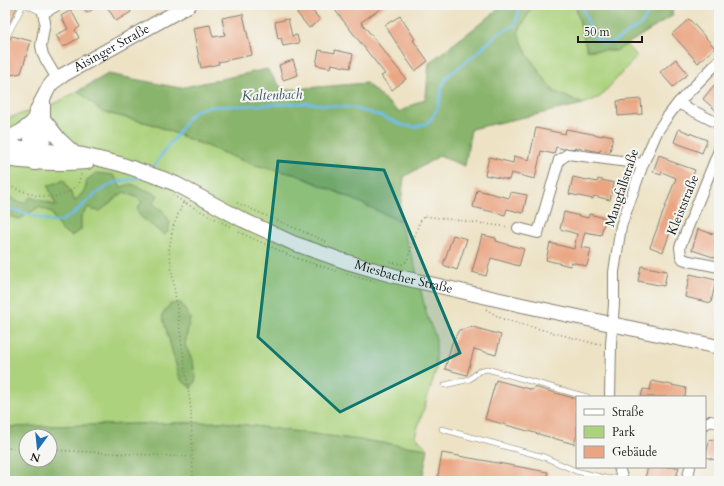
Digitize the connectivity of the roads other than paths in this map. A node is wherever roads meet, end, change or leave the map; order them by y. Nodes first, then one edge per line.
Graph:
1 (23, 5) edge
2 (27, 5) edge
3 (58, 5) edge
4 (189, 5) edge
5 (43, 13) junction
6 (5, 40) edge
7 (719, 61) edge
8 (57, 79) junction
9 (678, 103) junction
10 (38, 121) junction
11 (719, 124) edge
12 (5, 140) edge
13 (5, 146) edge
14 (719, 150) edge
15 (36, 154) junction
16 (75, 154) junction
17 (5, 159) edge
18 (103, 160) junction
19 (643, 164) junction
20 (518, 228) road end
21 (719, 267) edge
22 (612, 324) junction
23 (719, 347) edge
24 (445, 385) dead end
25 (583, 396) edge
26 (610, 396) edge
27 (706, 423) edge
28 (719, 423) edge
29 (442, 429) dead end
30 (690, 468) edge
31 (621, 475) edge
32 (686, 481) edge

1 - 6 lane
2 - 5 lane
3 - 5 street
4 - 8 main road, Aisinger Straße
5 - 8 street
7 - 9 street, Mangfallstraße
8 - 10 main road, Aisinger Straße
9 - 11 street
9 - 19 street, Mangfallstraße
10 - 12 main road
10 - 15 main road, Aisinger Straße
10 - 16 main road
13 - 15 main road, Miesbacher Straße
14 - 21 street, Kleiststraße
15 - 16 main road, Miesbacher Straße
15 - 17 main road, Miesbacher Straße
15 - 18 main road, Miesbacher Straße
16 - 18 main road, Miesbacher Straße
18 - 22 main road, Miesbacher Straße
19 - 20 street
19 - 22 street, Mangfallstraße
22 - 23 main road, Miesbacher Straße
22 - 26 street, Mangfallstraße
24 - 25 lane
27 - 28 street
29 - 31 lane
30 - 32 street

